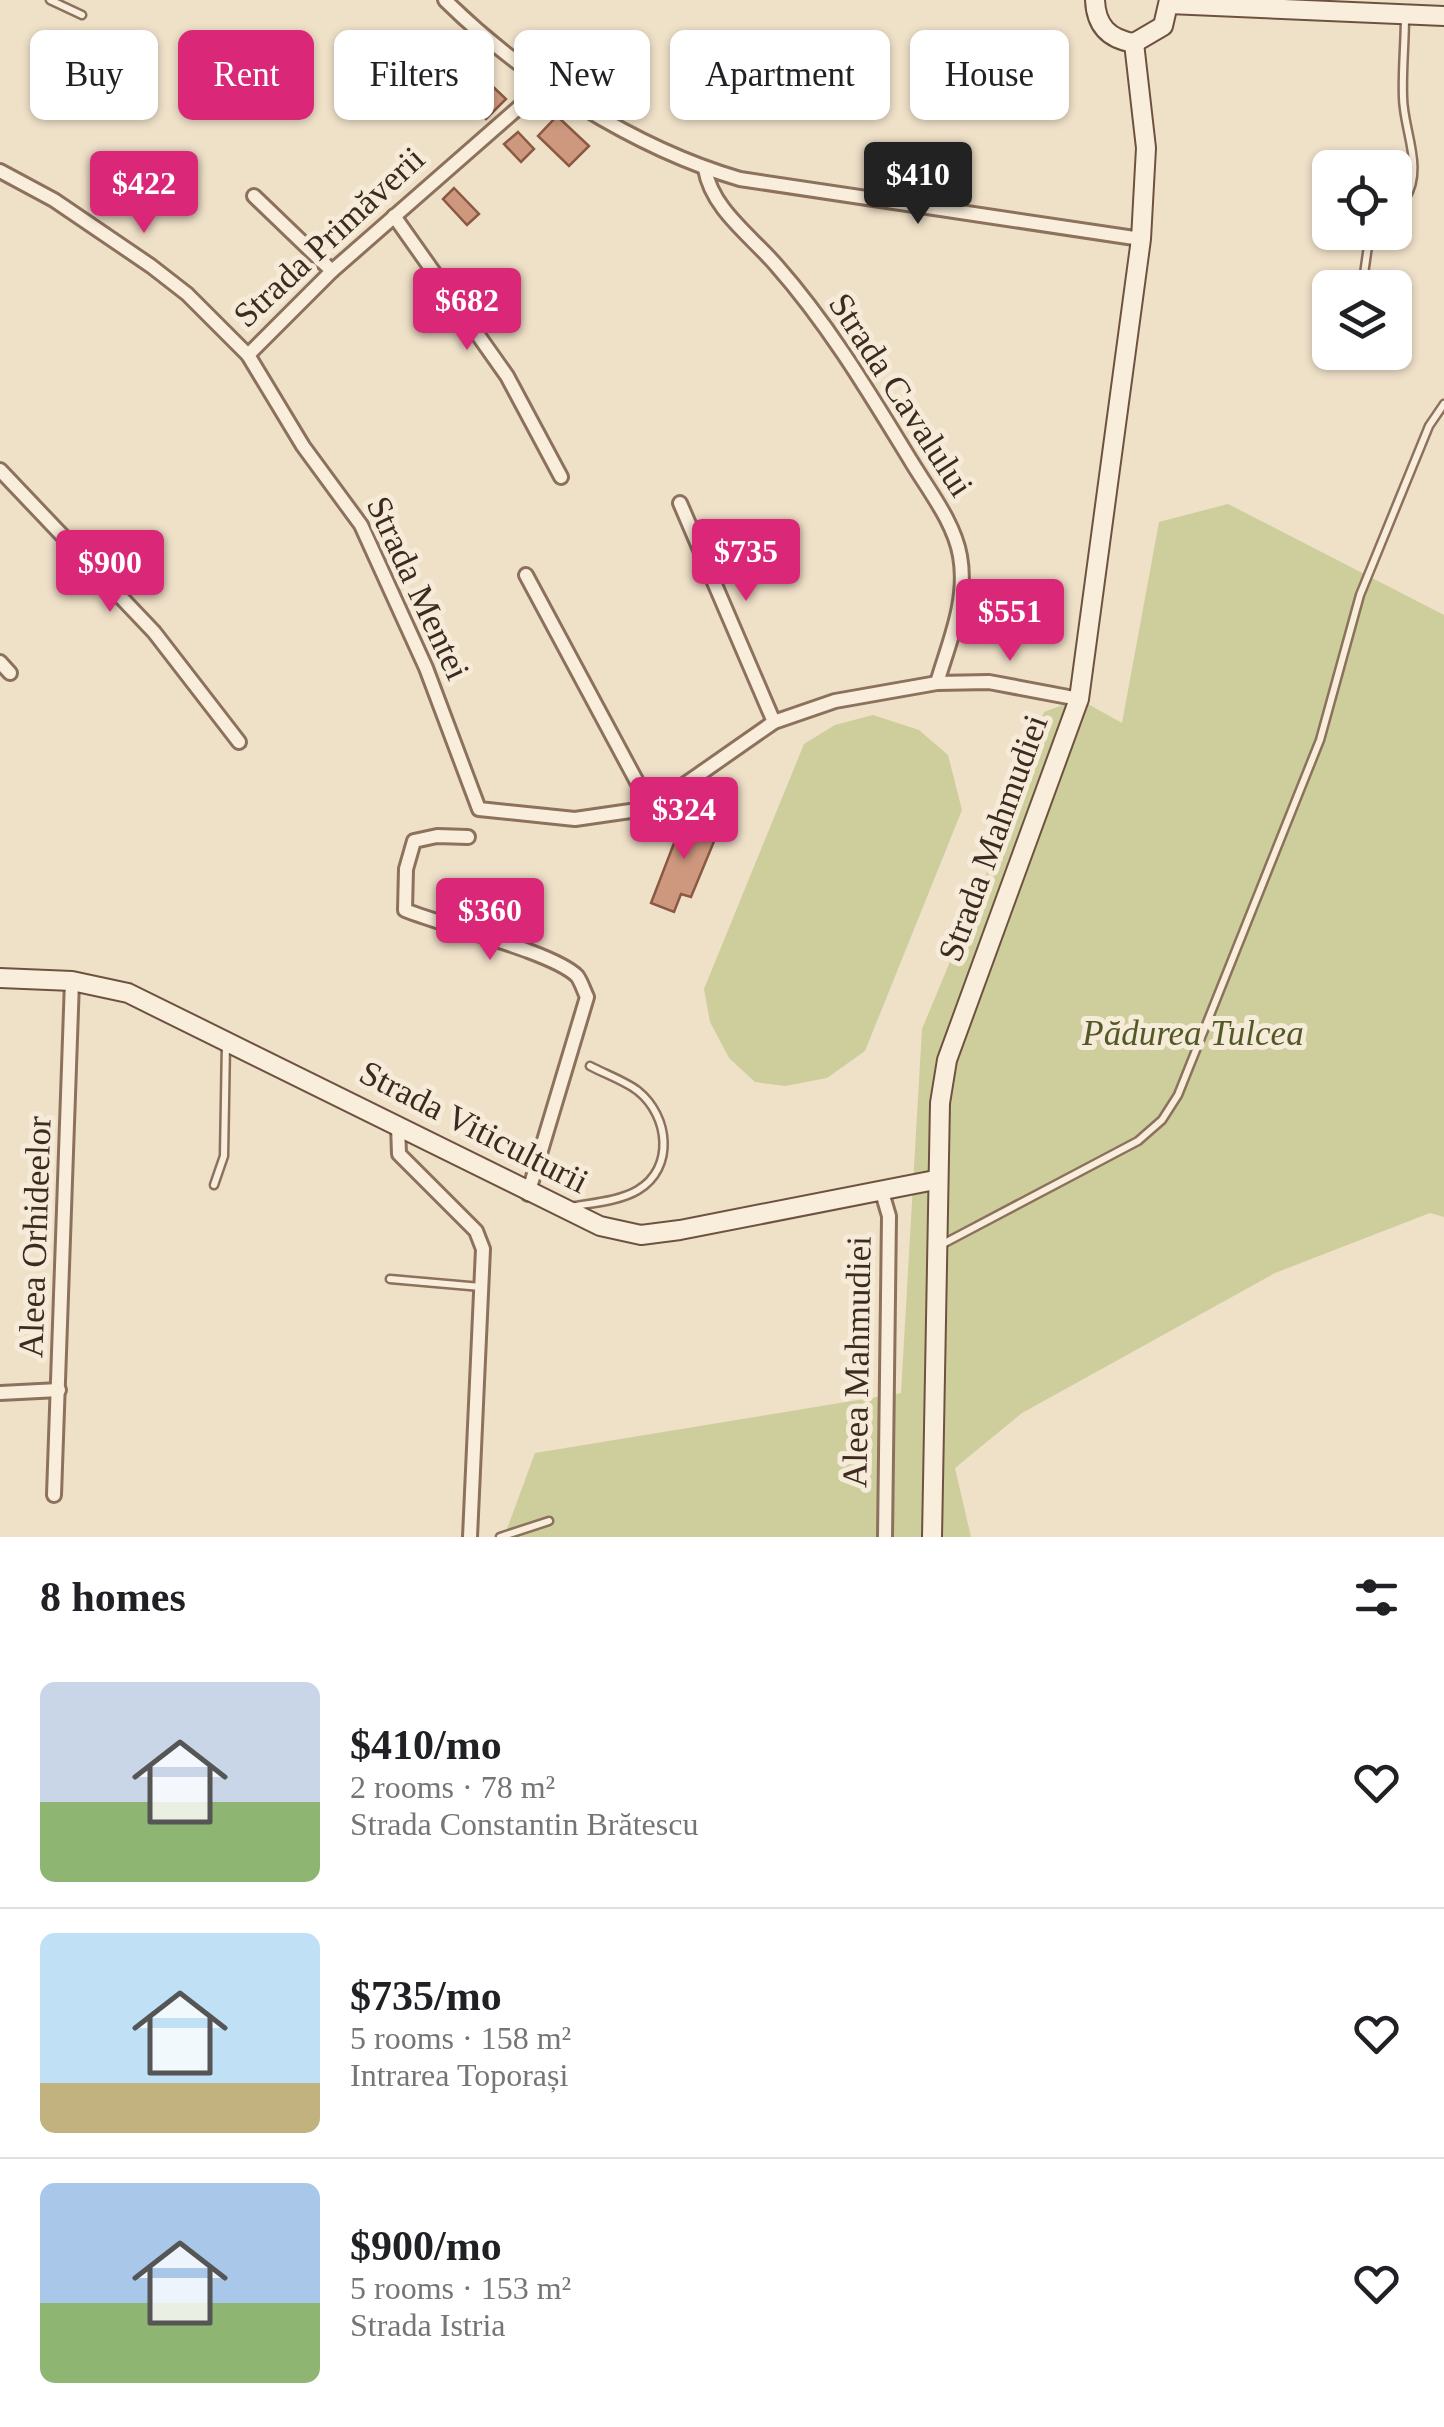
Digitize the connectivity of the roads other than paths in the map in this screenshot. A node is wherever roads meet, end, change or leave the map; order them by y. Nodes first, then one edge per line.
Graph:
1 (50, 0) edge
2 (445, 0) edge
3 (1093, 0) edge
4 (1169, 2) edge
5 (1406, 14) junction
6 (82, 16) dead end
7 (1444, 16) edge
8 (1134, 42) junction
9 (514, 56) edge
10 (514, 113) edge
11 (612, 120) edge
12 (1411, 150) edge
13 (705, 168) junction
14 (0, 171) edge
15 (254, 196) dead end
16 (394, 216) junction
17 (1142, 239) junction
18 (332, 271) junction
19 (248, 355) junction
20 (1444, 404) edge
21 (0, 470) edge
22 (561, 477) dead end
23 (680, 504) dead end
24 (526, 575) dead end
25 (936, 683) junction
26 (1079, 700) junction
27 (774, 722) junction
28 (239, 742) dead end
29 (651, 808) junction
30 (468, 837) dead end
31 (0, 978) edge
32 (72, 981) junction
33 (226, 1040) junction
34 (590, 1066) dead end
35 (398, 1125) junction
36 (935, 1180) junction
37 (214, 1185) dead end
38 (881, 1188) junction
39 (528, 1194) junction
40 (560, 1209) junction
41 (935, 1249) junction
42 (390, 1279) dead end
43 (480, 1286) junction
44 (59, 1390) junction
45 (0, 1394) edge
46 (54, 1495) dead end
47 (549, 1521) dead end
48 (470, 1537) edge
49 (500, 1537) edge
50 (884, 1537) edge
51 (932, 1537) edge

1 - 6 lane
2 - 9 street
3 - 8 main road
4 - 5 main road
4 - 8 main road
5 - 7 main road
5 - 12 lane
8 - 17 main road, Strada Mahmudiei
10 - 16 street, Strada Primăverii
11 - 13 street
13 - 17 street
13 - 25 street, Strada Cavalului
14 - 19 street, Strada Primăverii
15 - 18 street
16 - 18 street, Strada Primăverii
16 - 22 street
17 - 26 main road, Strada Mahmudiei
18 - 19 street, Strada Primăverii
19 - 29 street, Strada Mentei
20 - 41 lane
21 - 28 street
23 - 27 street
24 - 29 street
25 - 26 street
25 - 27 street
26 - 36 main road, Strada Mahmudiei
27 - 29 street
30 - 39 street
31 - 32 main road, Strada Viticulturii
32 - 33 main road, Strada Viticulturii
32 - 44 street, Aleea Orhideelor
33 - 35 main road, Strada Viticulturii
33 - 37 lane
34 - 40 lane
35 - 39 main road, Strada Viticulturii
35 - 43 street
36 - 38 main road, Strada Viticulturii
36 - 41 main road, Strada Mahmudiei
38 - 40 main road, Strada Viticulturii
38 - 50 street, Aleea Mahmudiei
39 - 40 main road, Strada Viticulturii
41 - 51 main road, Strada Mahmudiei
42 - 43 lane
43 - 48 street
44 - 45 street
44 - 46 street, Aleea Orhideelor
47 - 49 lane

